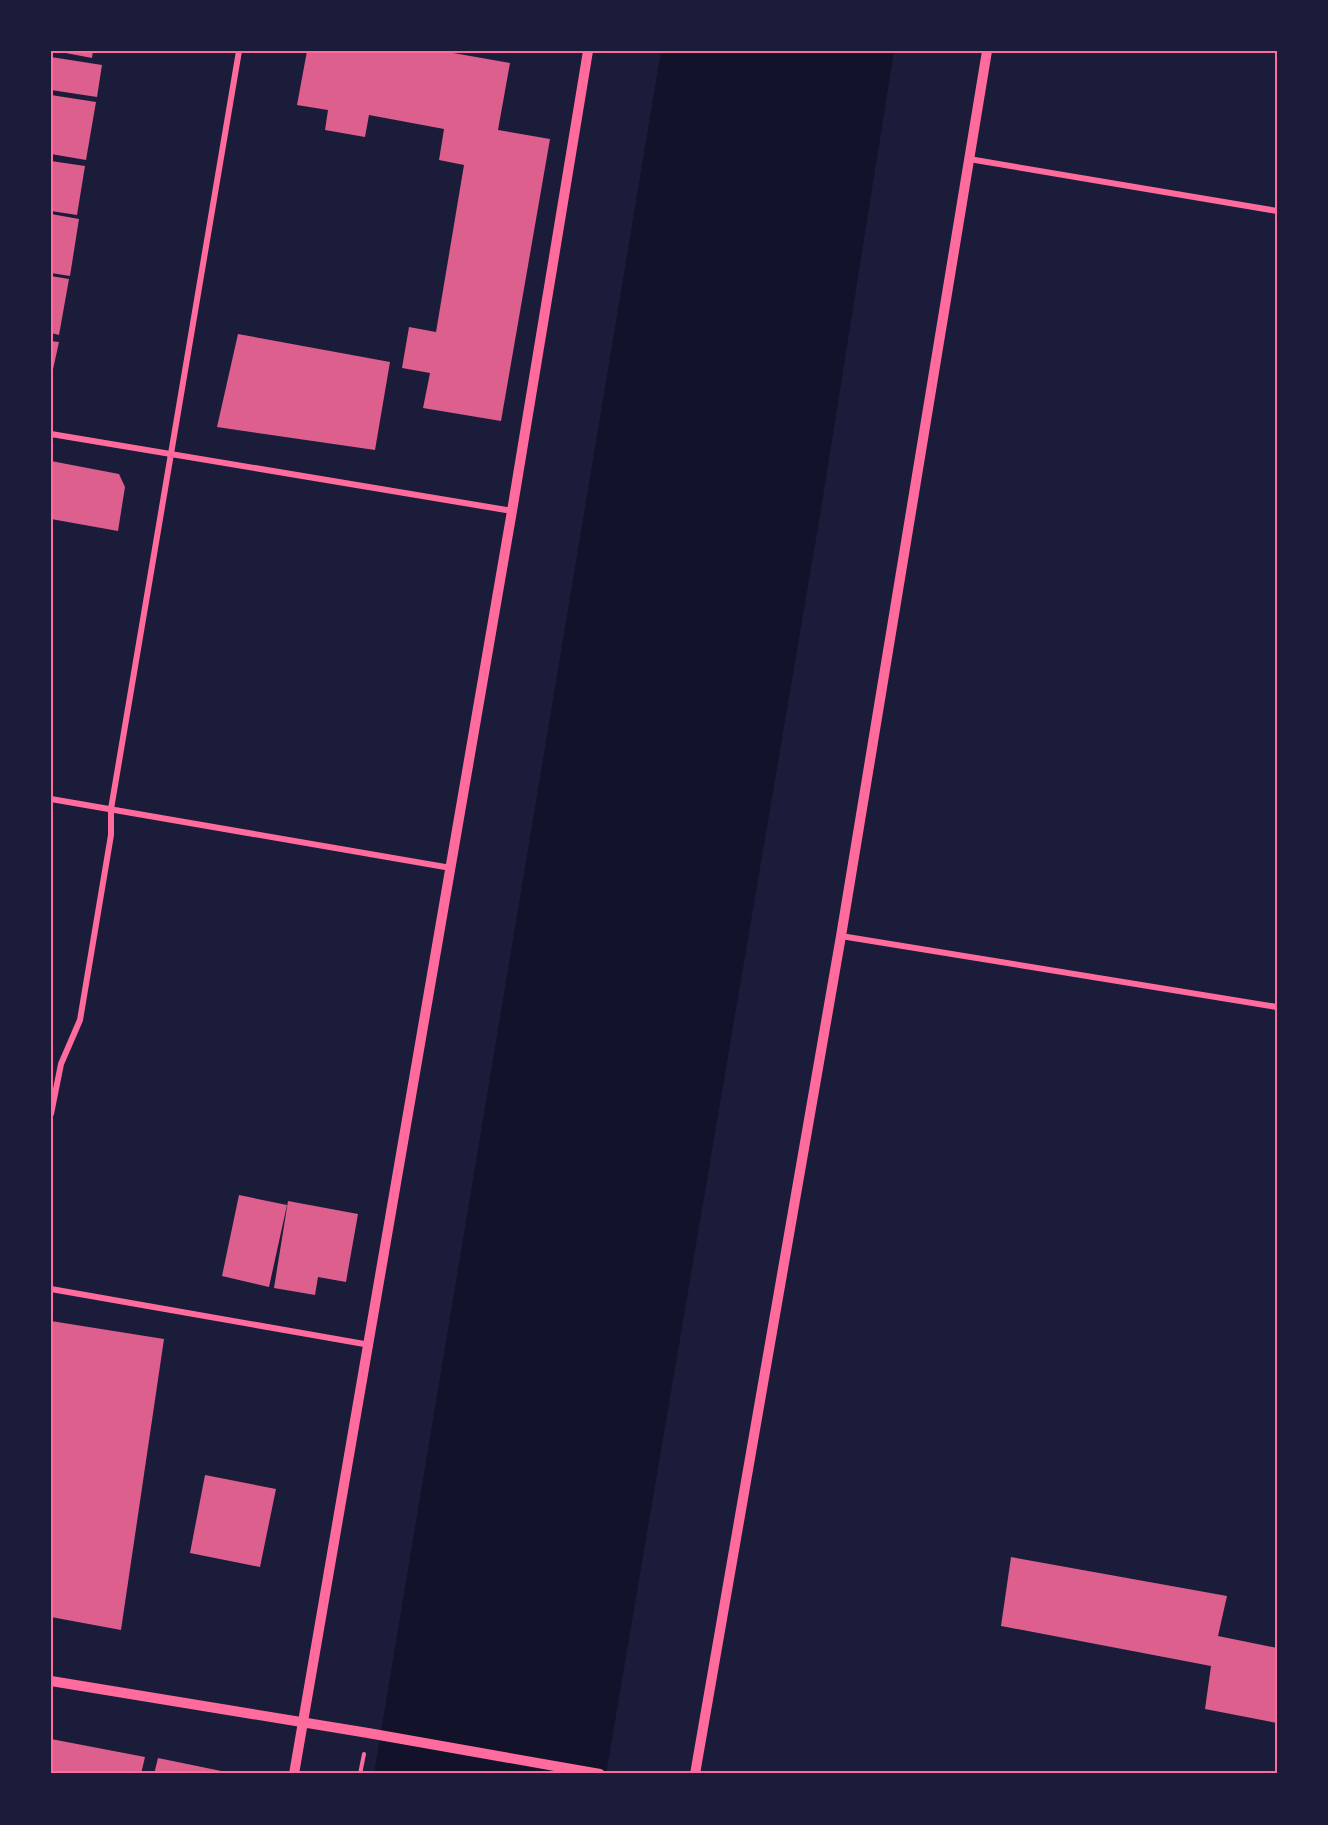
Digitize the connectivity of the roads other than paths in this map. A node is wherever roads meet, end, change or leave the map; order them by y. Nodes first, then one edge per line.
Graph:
1 (238, 51) edge
2 (588, 51) edge
3 (987, 51) edge
4 (969, 159) junction
5 (1277, 211) edge
6 (51, 434) edge
7 (171, 454) junction
8 (512, 511) junction
9 (51, 799) edge
10 (111, 808) junction
11 (451, 868) junction
12 (841, 936) junction
13 (1277, 1007) edge
14 (51, 1114) edge
15 (51, 1289) edge
16 (370, 1345) junction
17 (51, 1681) edge
18 (303, 1723) junction
19 (294, 1774) edge
20 (600, 1774) edge
21 (695, 1774) edge

1 - 7 street
2 - 8 street
3 - 4 street
4 - 5 street
4 - 12 street
6 - 7 street
7 - 8 street
7 - 10 street
8 - 11 street
9 - 10 street
10 - 11 street
10 - 14 street
11 - 16 street
12 - 13 street
12 - 21 street
15 - 16 street
16 - 18 street
17 - 18 street
18 - 19 street
18 - 20 street

